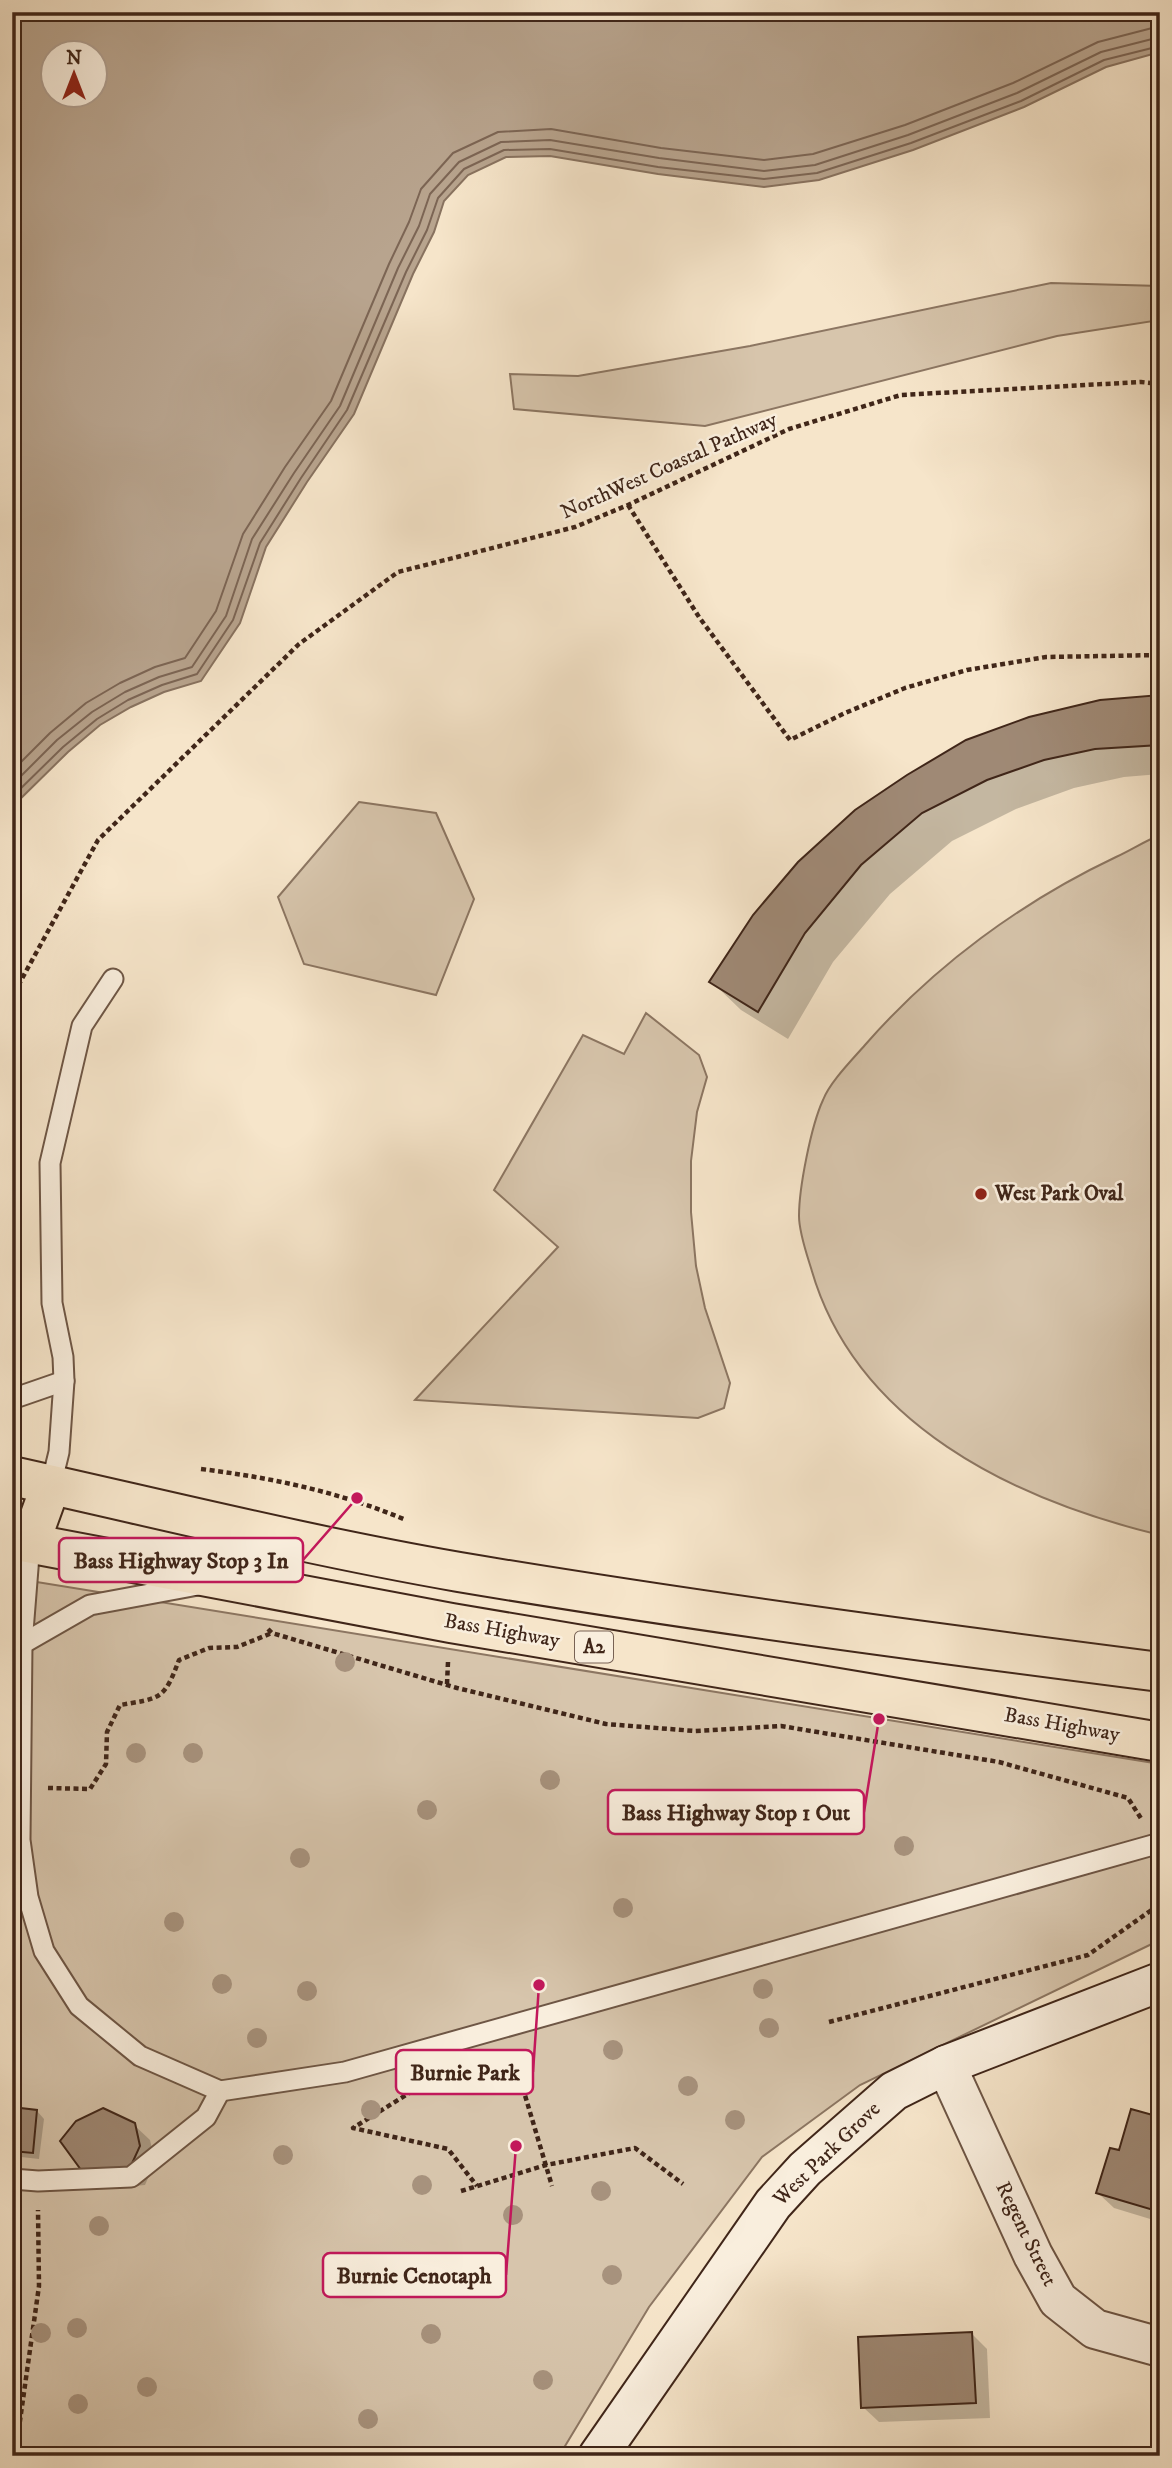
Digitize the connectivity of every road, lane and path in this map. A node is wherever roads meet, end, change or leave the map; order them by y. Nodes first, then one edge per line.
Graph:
1 (1160, 384) edge
2 (628, 505) junction
3 (1160, 656) edge
4 (113, 979) dead end
5 (12, 1001) edge
6 (12, 1220) edge
7 (12, 1277) edge
8 (64, 1381) junction
9 (12, 1399) edge
10 (201, 1469) dead end
11 (12, 1476) edge
12 (51, 1485) junction
13 (417, 1525) dead end
14 (21, 1542) edge
15 (227, 1580) junction
16 (272, 1633) junction
17 (22, 1643) junction
18 (1160, 1672) edge
19 (1160, 1742) edge
20 (21, 1787) junction
21 (1158, 1844) edge
22 (1160, 1904) edge
23 (1160, 1982) edge
24 (829, 2022) dead end
25 (439, 2046) junction
26 (946, 2065) junction
27 (520, 2081) dead end
28 (220, 2091) junction
29 (546, 2165) junction
30 (12, 2179) edge
31 (38, 2180) junction
32 (683, 2185) dead end
33 (477, 2186) junction
34 (552, 2186) dead end
35 (461, 2191) dead end
36 (1160, 2347) edge
37 (15, 2456) edge
38 (598, 2456) edge

1 - 2 path, NorthWest Coastal Pathway
2 - 3 path
2 - 5 path, NorthWest Coastal Pathway
4 - 8 lane
6 - 7 path
8 - 9 lane
8 - 12 lane
10 - 13 path
11 - 12 highway
12 - 14 highway
12 - 18 highway
14 - 15 highway, Bass Highway / A2
14 - 17 lane
15 - 16 path
15 - 17 lane
15 - 19 highway, Bass Highway / A2
16 - 20 path
16 - 21 path
17 - 20 lane
20 - 28 lane
21 - 25 lane
22 - 24 path
23 - 26 main road, West Park Grove
25 - 28 lane
25 - 33 path
26 - 36 main road, Regent Street
26 - 38 main road, West Park Grove
27 - 29 path
28 - 31 lane
29 - 32 path
29 - 33 path
29 - 34 path
30 - 31 lane
31 - 37 path
33 - 35 path

